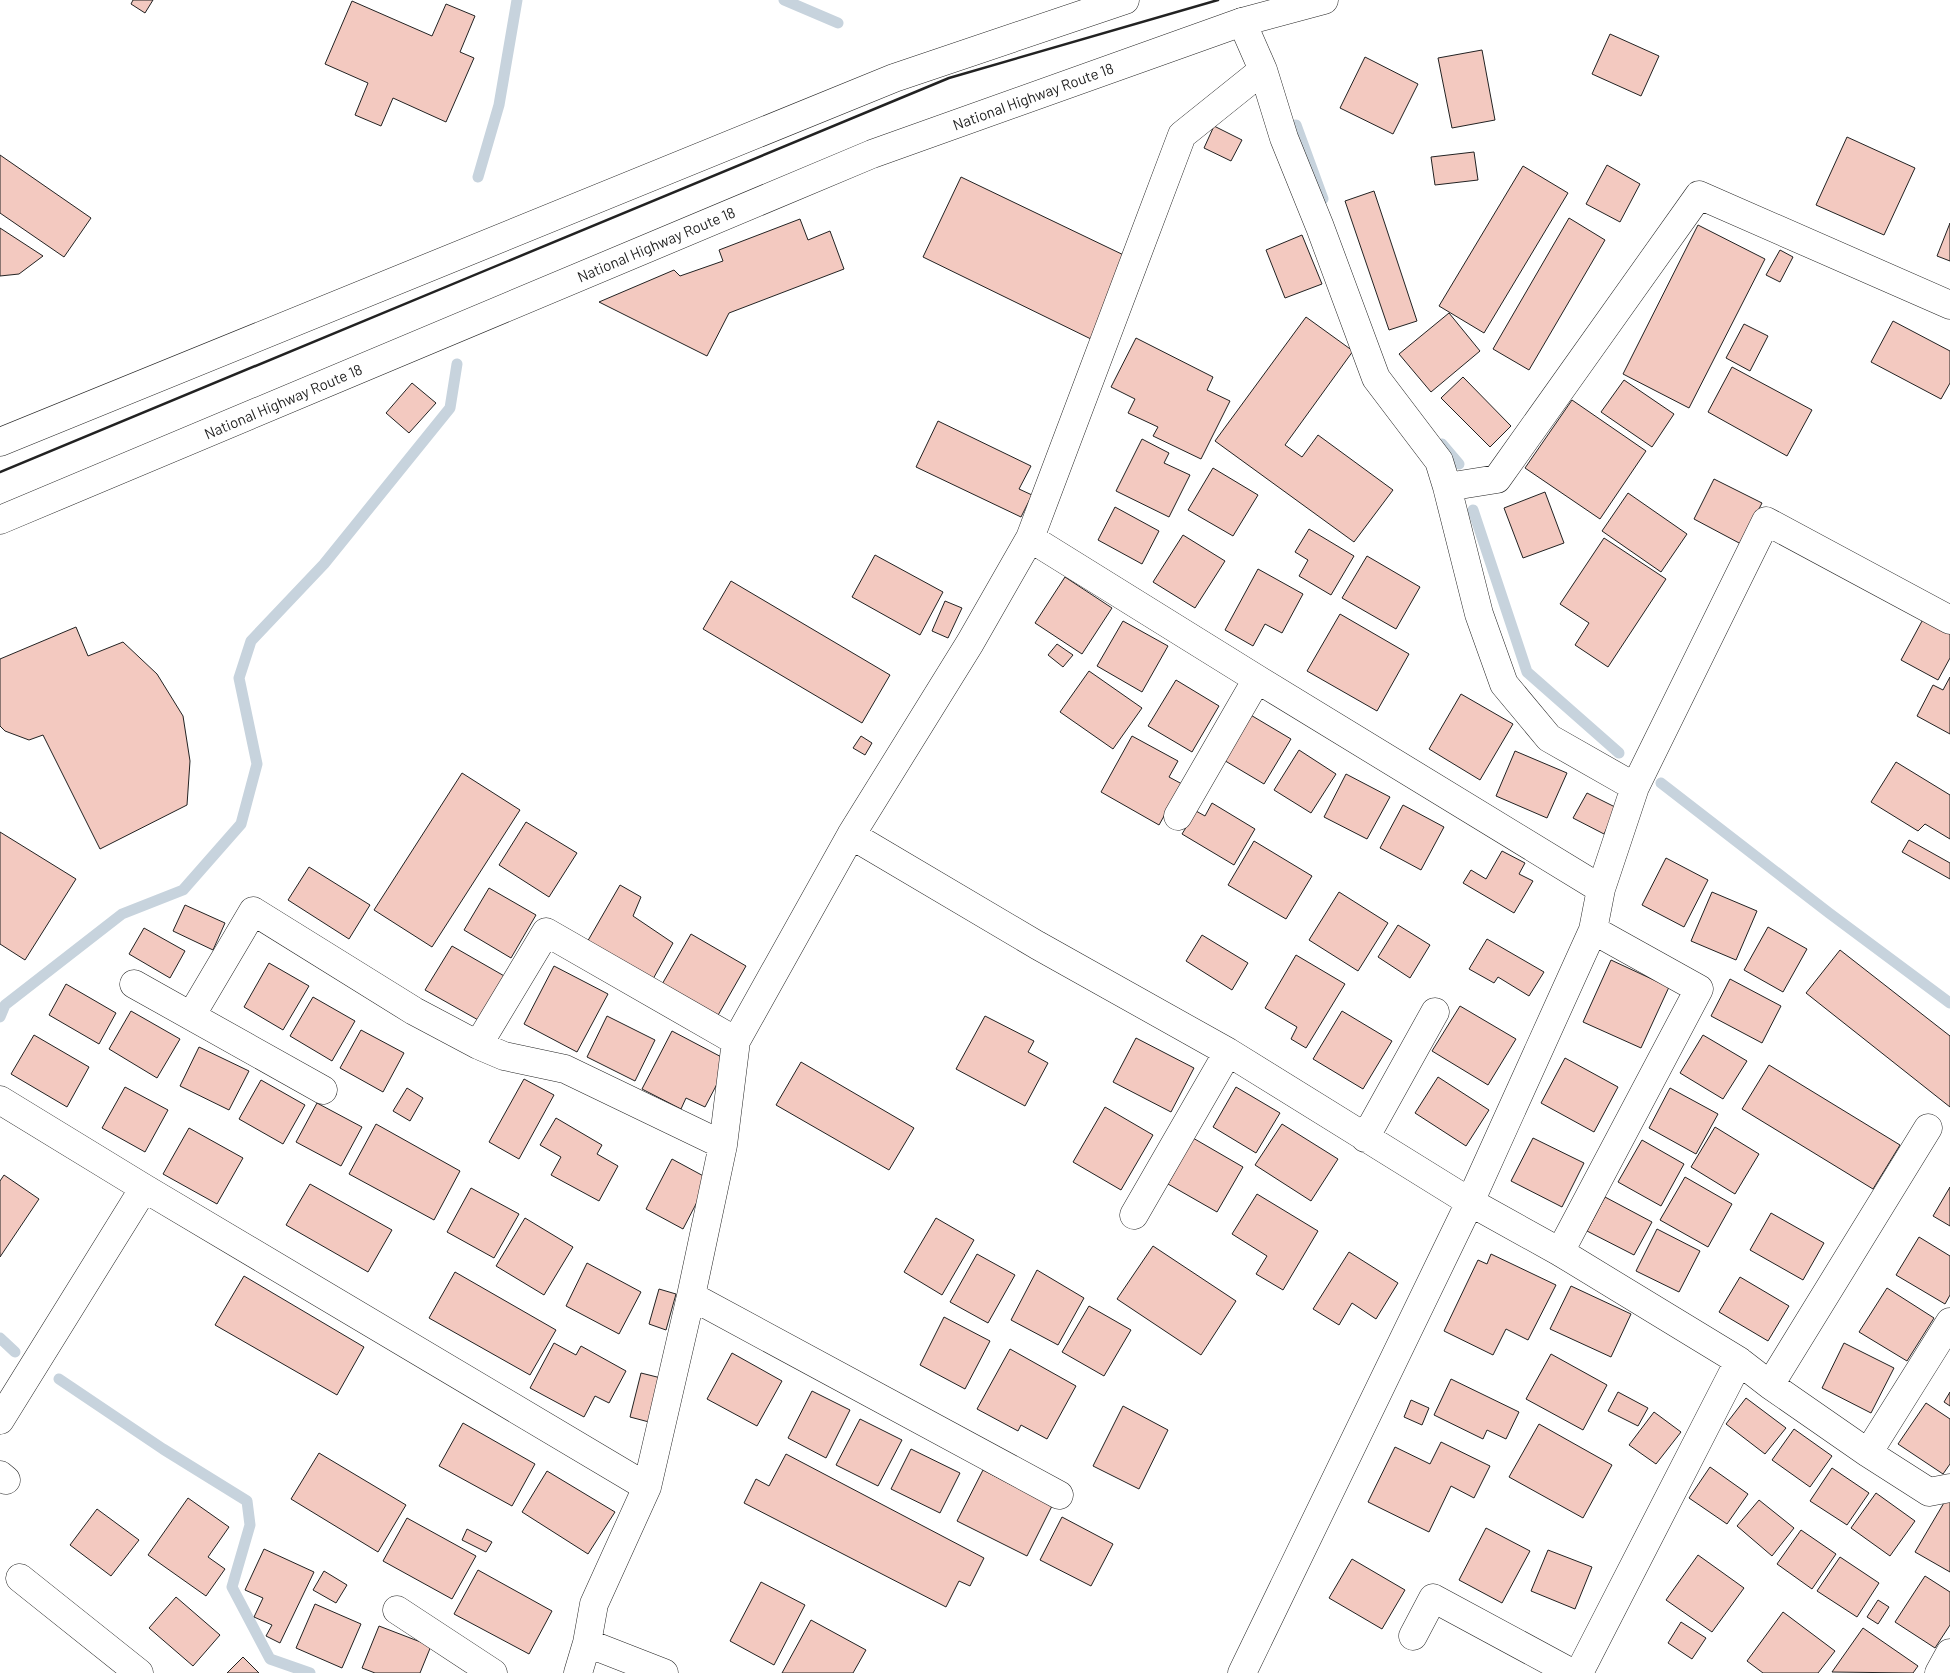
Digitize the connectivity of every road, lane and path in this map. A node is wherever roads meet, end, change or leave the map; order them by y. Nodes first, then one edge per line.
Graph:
1 (1125, 0) edge
2 (1324, 0) edge
3 (1242, 22) junction
4 (1263, 70) junction
5 (1950, 305) edge
6 (0, 442) edge
7 (1447, 487) junction
8 (0, 520) edge
9 (1030, 538) junction
10 (1950, 620) edge
11 (1257, 679) junction
12 (1635, 787) junction
13 (1178, 816) dead end
14 (851, 835) junction
15 (1601, 889) junction
16 (1593, 930) junction
17 (134, 984) dead end
18 (1434, 1012) dead end
19 (191, 1016) junction
20 (736, 1041) junction
21 (478, 1046) junction
22 (1228, 1052) junction
23 (323, 1090) dead end
24 (0, 1100) edge
25 (1928, 1128) dead end
26 (1365, 1138) junction
27 (723, 1145) junction
28 (144, 1188) junction
29 (1470, 1202) junction
30 (1134, 1215) dead end
31 (1560, 1252) junction
32 (691, 1296) junction
33 (1950, 1322) edge
34 (1739, 1361) junction
35 (1770, 1385) junction
36 (0, 1420) edge
37 (1868, 1453) junction
38 (647, 1487) junction
39 (1950, 1488) edge
40 (1058, 1496) dead end
41 (20, 1578) dead end
42 (397, 1610) dead end
43 (1413, 1636) dead end
44 (587, 1643) junction
45 (1950, 1654) edge
46 (139, 1673) edge
47 (493, 1673) edge
48 (578, 1673) edge
49 (664, 1673) edge
50 (1242, 1673) edge
51 (1572, 1673) edge
52 (1579, 1673) edge
53 (1939, 1673) edge

1 - 6 main road
2 - 3 main road, National Highway Route 18
3 - 4 main road
3 - 8 main road, National Highway Route 18
4 - 7 main road
4 - 9 main road
5 - 7 main road
7 - 12 main road
9 - 11 main road
9 - 14 main road
10 - 12 main road
11 - 13 main road
11 - 15 main road
12 - 15 main road
14 - 20 main road
14 - 22 main road
15 - 16 main road
16 - 29 main road
16 - 31 main road
17 - 19 main road
18 - 26 main road
19 - 21 main road
19 - 23 main road
20 - 21 main road
20 - 27 main road
21 - 27 main road
22 - 26 main road
22 - 30 main road
24 - 28 main road
25 - 35 main road
26 - 29 main road
27 - 32 main road
28 - 36 main road
28 - 38 main road
29 - 31 main road
29 - 50 main road
31 - 34 main road
32 - 38 main road
32 - 40 main road
33 - 37 main road
34 - 35 main road
34 - 52 main road
35 - 37 main road
37 - 39 main road
38 - 44 main road
41 - 46 main road
42 - 47 main road
43 - 51 main road
44 - 48 main road
44 - 49 main road
45 - 53 main road

